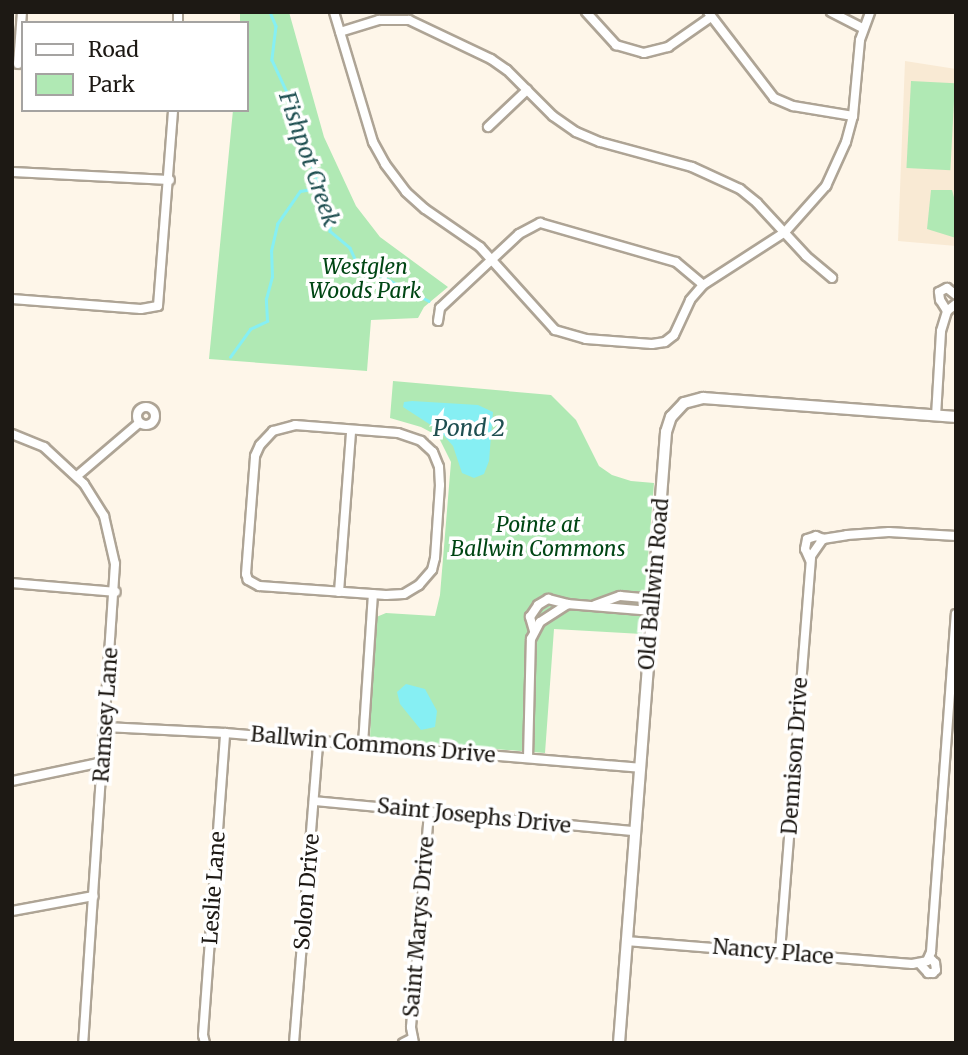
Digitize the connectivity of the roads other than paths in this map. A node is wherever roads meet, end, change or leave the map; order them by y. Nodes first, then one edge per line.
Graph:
1 (334, 12) edge
2 (586, 12) edge
3 (831, 12) edge
4 (870, 12) edge
5 (709, 14) edge
6 (21, 25) edge
7 (863, 28) junction
8 (340, 32) junction
9 (18, 64) edge
10 (527, 90) junction
11 (173, 112) edge
12 (853, 116) junction
13 (488, 128) dead end
14 (12, 172) edge
15 (170, 180) junction
16 (785, 232) junction
17 (493, 260) junction
18 (832, 278) dead end
19 (703, 285) junction
20 (956, 295) edge
21 (12, 299) edge
22 (956, 304) edge
23 (947, 311) junction
24 (438, 321) dead end
25 (936, 416) junction
26 (956, 417) edge
27 (139, 423) dead end
28 (351, 431) junction
29 (12, 434) edge
30 (77, 476) junction
31 (956, 536) edge
32 (12, 583) edge
33 (116, 592) junction
34 (340, 592) junction
35 (373, 594) junction
36 (653, 598) junction
37 (568, 604) junction
38 (592, 606) junction
39 (652, 611) junction
40 (956, 614) edge
41 (534, 631) junction
42 (105, 727) junction
43 (225, 733) junction
44 (318, 742) junction
45 (363, 744) junction
46 (528, 758) junction
47 (103, 762) junction
48 (640, 768) junction
49 (12, 781) edge
50 (314, 801) junction
51 (429, 812) junction
52 (634, 831) junction
53 (94, 895) junction
54 (12, 911) edge
55 (626, 941) junction
56 (780, 952) junction
57 (930, 958) junction
58 (920, 964) junction
59 (413, 1040) edge
60 (83, 1043) edge
61 (205, 1043) edge
62 (294, 1043) edge
63 (403, 1043) edge
64 (619, 1043) edge

1 - 8 street
2 - 5 street
3 - 7 street
4 - 7 street
5 - 12 street
6 - 9 street
7 - 12 street
8 - 10 street
8 - 17 street
10 - 13 street
10 - 16 street
11 - 15 street
12 - 16 street
14 - 15 street
15 - 21 street
16 - 18 street
16 - 19 street
17 - 19 street
17 - 19 street
17 - 24 street
20 - 23 street
22 - 23 street
23 - 25 street
25 - 26 street, Old Ballwin Road
25 - 36 street, Old Ballwin Road
27 - 30 street
28 - 34 street
28 - 34 street
28 - 35 street
29 - 30 street, Ramsey Lane
30 - 33 street, Ramsey Lane
31 - 56 street, Dennison Drive
32 - 33 street
33 - 42 street, Ramsey Lane
34 - 35 street
35 - 45 street
36 - 38 street
36 - 39 street, Old Ballwin Road
37 - 38 street
37 - 41 street
37 - 41 street
38 - 39 street
39 - 48 street, Old Ballwin Road
40 - 57 street
41 - 46 street
42 - 43 street, Ballwin Commons Drive
42 - 47 street, Ramsey Lane
43 - 44 street, Ballwin Commons Drive
43 - 61 street, Leslie Lane
44 - 45 street, Ballwin Commons Drive
44 - 50 street, Solon Drive
45 - 46 street, Ballwin Commons Drive
46 - 48 street, Ballwin Commons Drive
47 - 49 street
47 - 53 street, Ramsey Lane
48 - 52 street, Old Ballwin Road
50 - 51 street, Saint Josephs Drive
50 - 62 street, Solon Drive
51 - 52 street, Saint Josephs Drive
51 - 59 street, Saint Marys Drive
52 - 55 street, Old Ballwin Road
53 - 54 street
53 - 60 street, Ramsey Lane
55 - 56 street, Nancy Place
55 - 64 street, Old Ballwin Road
56 - 58 street, Nancy Place
57 - 58 street
57 - 58 street
59 - 63 street, Saint Marys Drive

